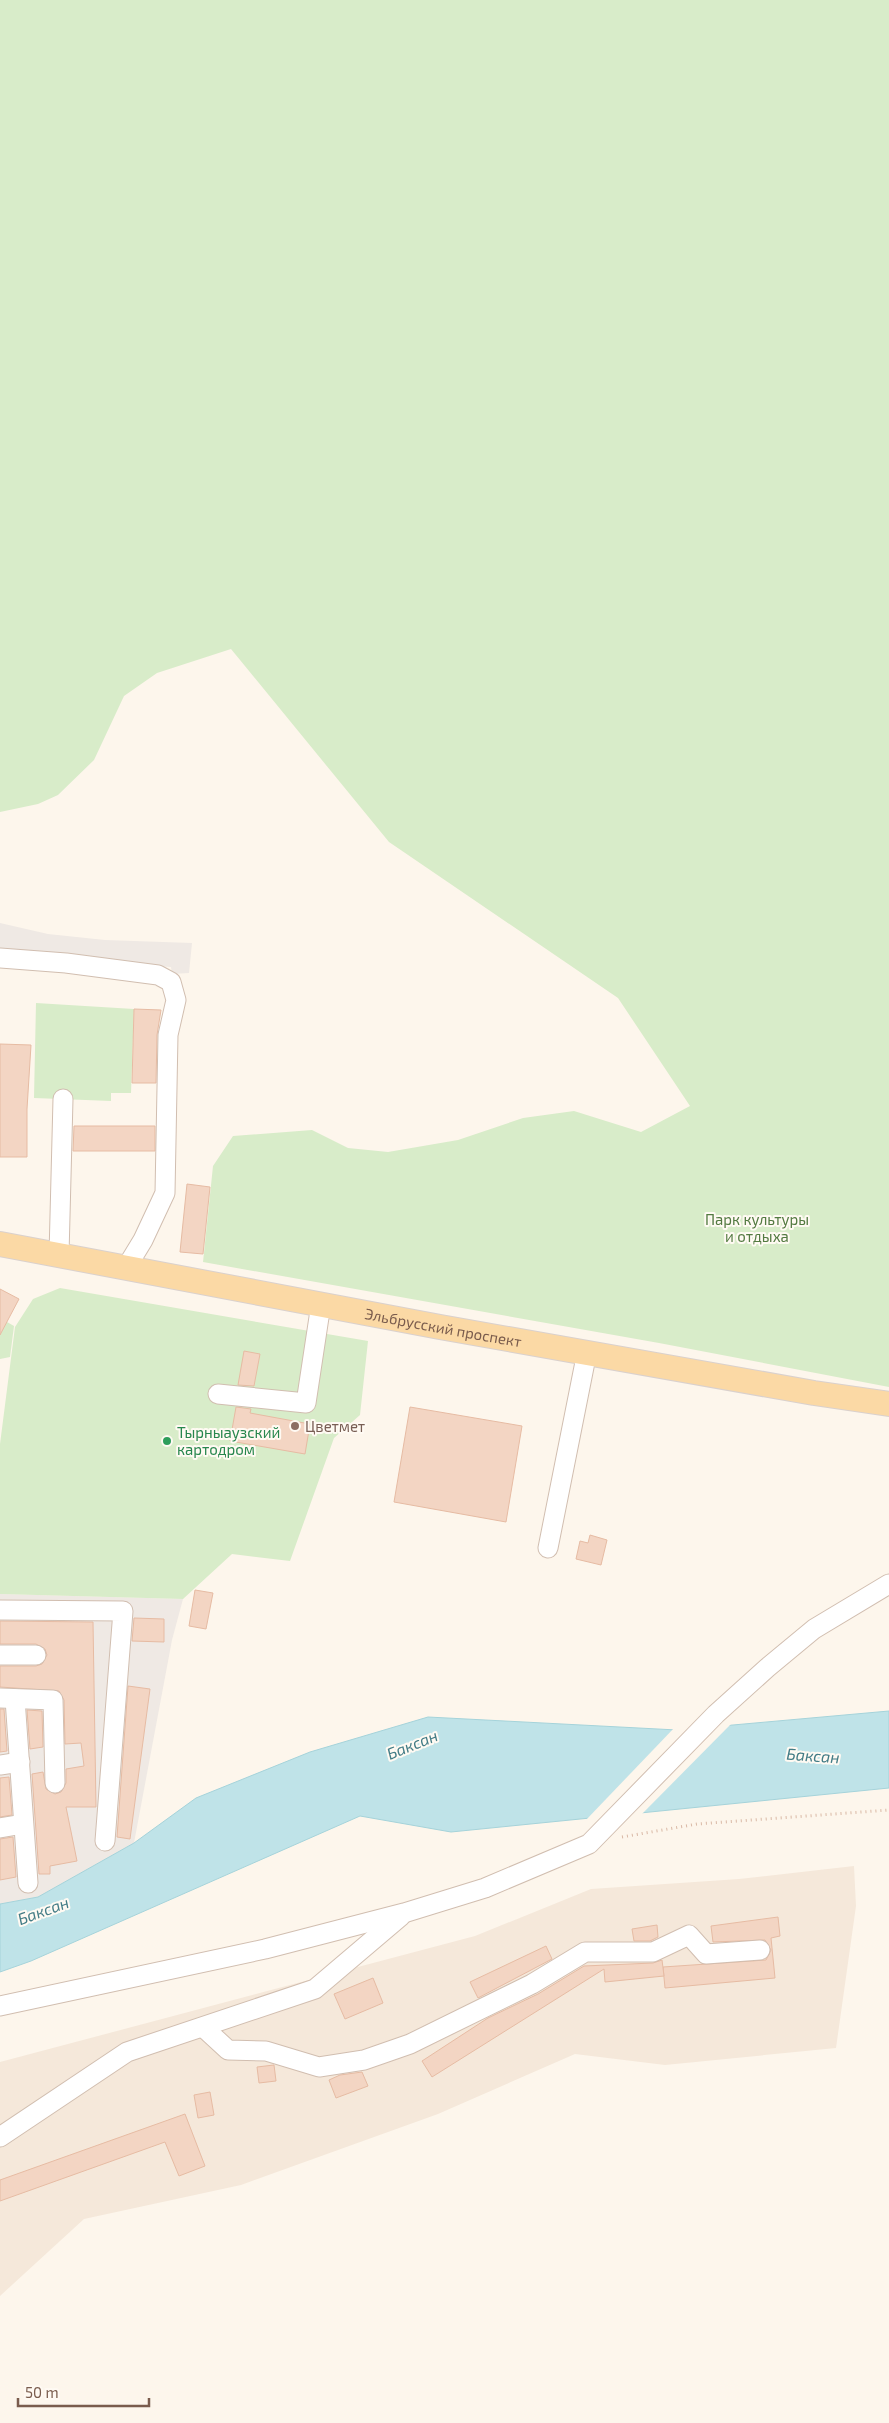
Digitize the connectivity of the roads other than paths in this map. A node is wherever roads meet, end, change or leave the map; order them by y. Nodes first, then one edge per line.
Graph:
1 (0, 958) edge
2 (63, 1099) dead end
3 (0, 1244) edge
4 (60, 1255) junction
5 (126, 1268) junction
6 (321, 1304) junction
7 (587, 1352) junction
8 (218, 1394) dead end
9 (889, 1404) edge
10 (548, 1548) dead end
11 (889, 1584) edge
12 (0, 1610) edge
13 (36, 1654) dead end
14 (0, 1655) edge
15 (8, 1698) edge
16 (20, 1762) junction
17 (0, 1765) edge
18 (55, 1783) dead end
19 (23, 1824) junction
20 (0, 1828) edge
21 (105, 1841) dead end
22 (28, 1883) dead end
23 (404, 1913) junction
24 (760, 1950) dead end
25 (0, 2006) edge
26 (203, 2027) junction
27 (0, 2137) edge

1 - 5 street
2 - 4 street
3 - 4 main road, Эльбрусский проспект
4 - 5 main road, Эльбрусский проспект
5 - 6 main road, Эльбрусский проспект
6 - 7 main road, Эльбрусский проспект
6 - 8 street
7 - 9 main road, Эльбрусский проспект
7 - 10 street
11 - 23 street
12 - 21 street
13 - 14 street
15 - 16 street
15 - 18 street
16 - 17 street
16 - 19 street
19 - 20 street
19 - 22 street
23 - 25 street
23 - 26 street
24 - 26 street
26 - 27 street

